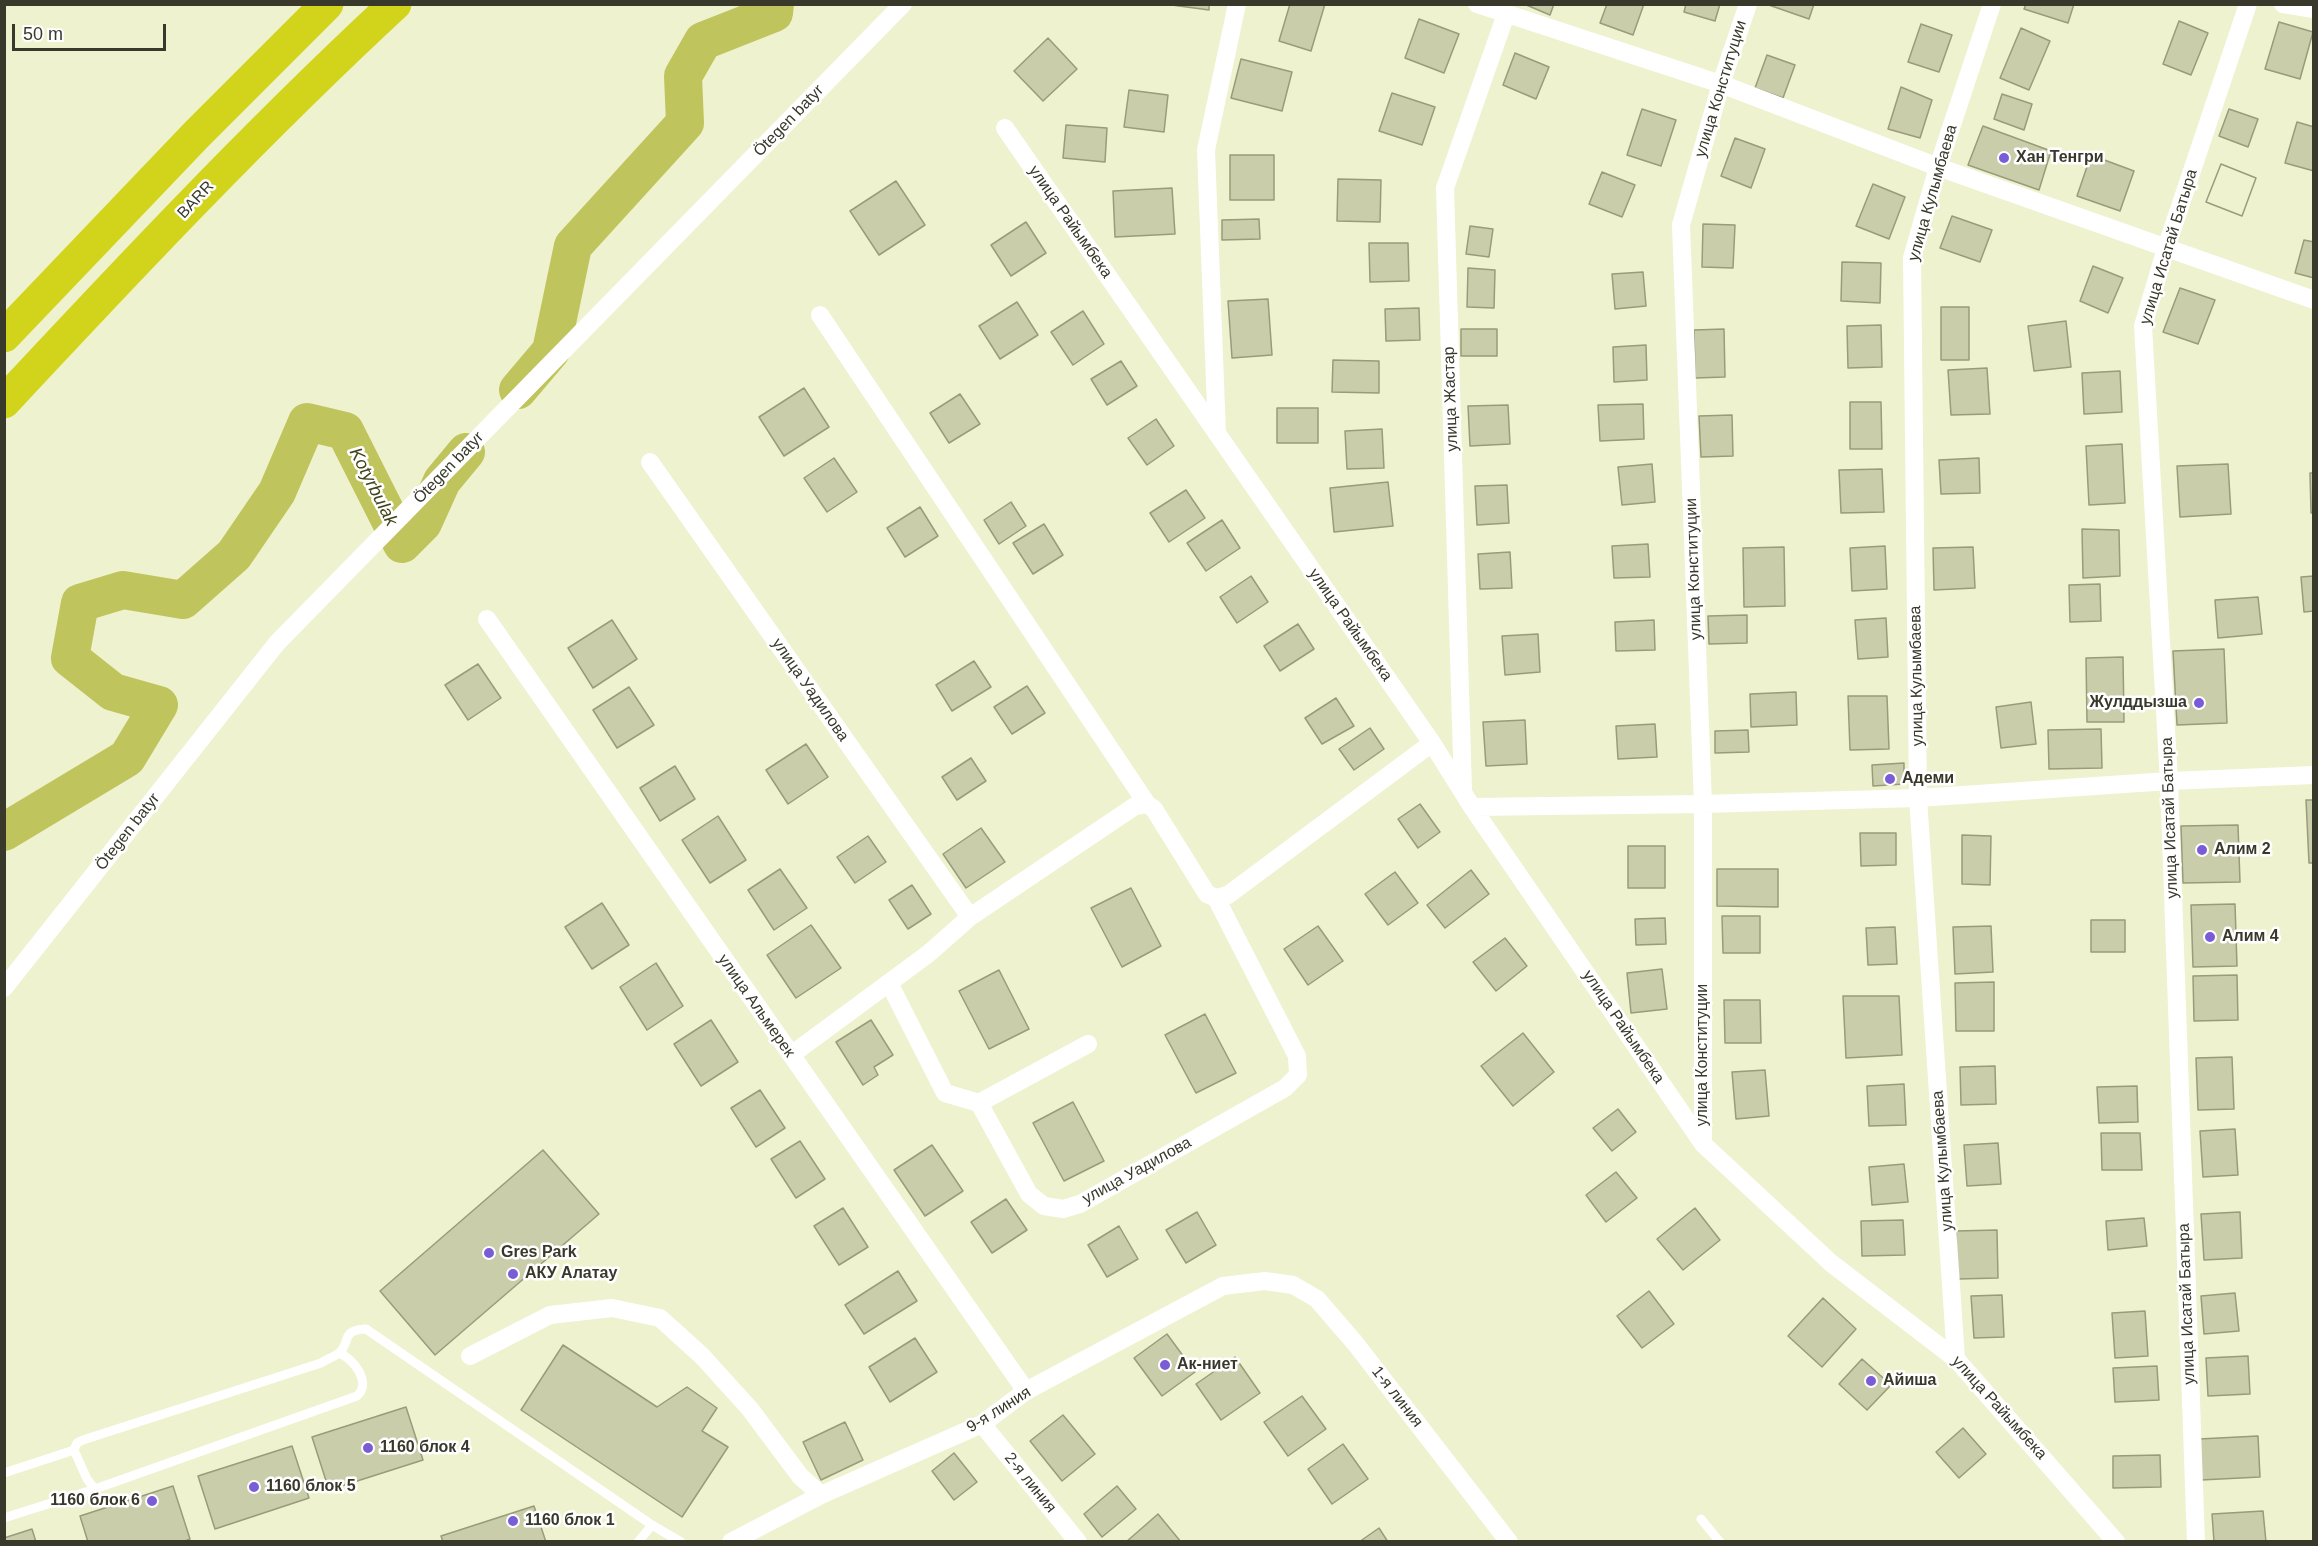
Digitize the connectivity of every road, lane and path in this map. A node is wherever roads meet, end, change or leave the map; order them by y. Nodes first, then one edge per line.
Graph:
1 (327, 4) edge
2 (395, 4) edge
3 (903, 4) edge
4 (1237, 4) edge
5 (1477, 4) edge
6 (1748, 4) edge
7 (1992, 4) edge
8 (2248, 4) edge
9 (2283, 4) edge
10 (2313, 9) edge
11 (1506, 14) junction
12 (1721, 84) junction
13 (1005, 128) dead end
14 (1938, 167) junction
15 (2166, 249) junction
16 (2313, 300) edge
17 (820, 315) dead end
18 (4, 336) edge
19 (4, 402) edge
20 (1217, 435) junction
21 (650, 462) dead end
22 (487, 620) dead end
23 (1432, 743) junction
24 (2313, 776) edge
25 (2169, 781) junction
26 (1918, 798) junction
27 (1468, 800) junction
28 (1147, 804) junction
29 (1703, 804) junction
30 (1216, 898) junction
31 (970, 917) junction
32 (888, 983) junction
33 (4, 988) edge
34 (1088, 1044) dead end
35 (790, 1055) junction
36 (979, 1103) junction
37 (1703, 1144) junction
38 (1265, 1281) joint
39 (339, 1353) junction
40 (470, 1356) dead end
41 (1956, 1359) junction
42 (1026, 1391) junction
43 (982, 1424) junction
44 (74, 1450) junction
45 (4, 1473) edge
46 (95, 1489) junction
47 (821, 1495) junction
48 (4, 1518) edge
49 (1701, 1519) dead end
50 (652, 1525) junction
51 (638, 1542) edge
52 (681, 1542) edge
53 (731, 1542) edge
54 (1078, 1542) edge
55 (1509, 1542) edge
56 (1720, 1542) edge
57 (2116, 1542) edge
58 (2196, 1542) edge

1 - 18 highway
2 - 19 highway, BARR
3 - 33 street, Ötegen batyr
4 - 20 street
5 - 11 street
6 - 12 street, улица Конституции
7 - 14 street, улица Кулымбаева
8 - 15 street, улица Исатай Батыра
9 - 10 street
11 - 12 street
11 - 27 street, улица Жастар
12 - 14 street
12 - 29 street, улица Конституции
13 - 20 street, улица Райымбека
14 - 15 street
14 - 26 street, улица Кулымбаева
15 - 16 street
15 - 25 street, улица Исатай Батыра
17 - 28 street, улица Уадилова
20 - 23 street, улица Райымбека
21 - 31 street, улица Уадилова
22 - 35 street, улица Альмерек
23 - 27 street, улица Райымбека
23 - 30 street
24 - 25 street
25 - 26 street
25 - 58 street, улица Исатай Батыра
26 - 29 street
26 - 41 street, улица Кулымбаева
27 - 29 street
27 - 37 street, улица Райымбека
28 - 30 street, улица Уадилова
28 - 31 street
29 - 37 street, улица Конституции
30 - 36 street, улица Уадилова
31 - 32 street
32 - 35 street
32 - 36 street
34 - 36 street
35 - 42 street, улица Альмерек
37 - 41 street, улица Райымбека
38 - 42 street, 9-я линия
38 - 55 street, 1-я линия
39 - 44 lane
39 - 46 lane
39 - 50 lane
40 - 47 street
41 - 57 street, улица Райымбека
42 - 43 street, 9-я линия
43 - 47 street, 9-я линия
43 - 54 street, 2-я линия
44 - 45 lane
44 - 46 lane
46 - 48 lane
47 - 53 street, 9-я линия
49 - 56 lane
50 - 51 lane
50 - 52 lane

